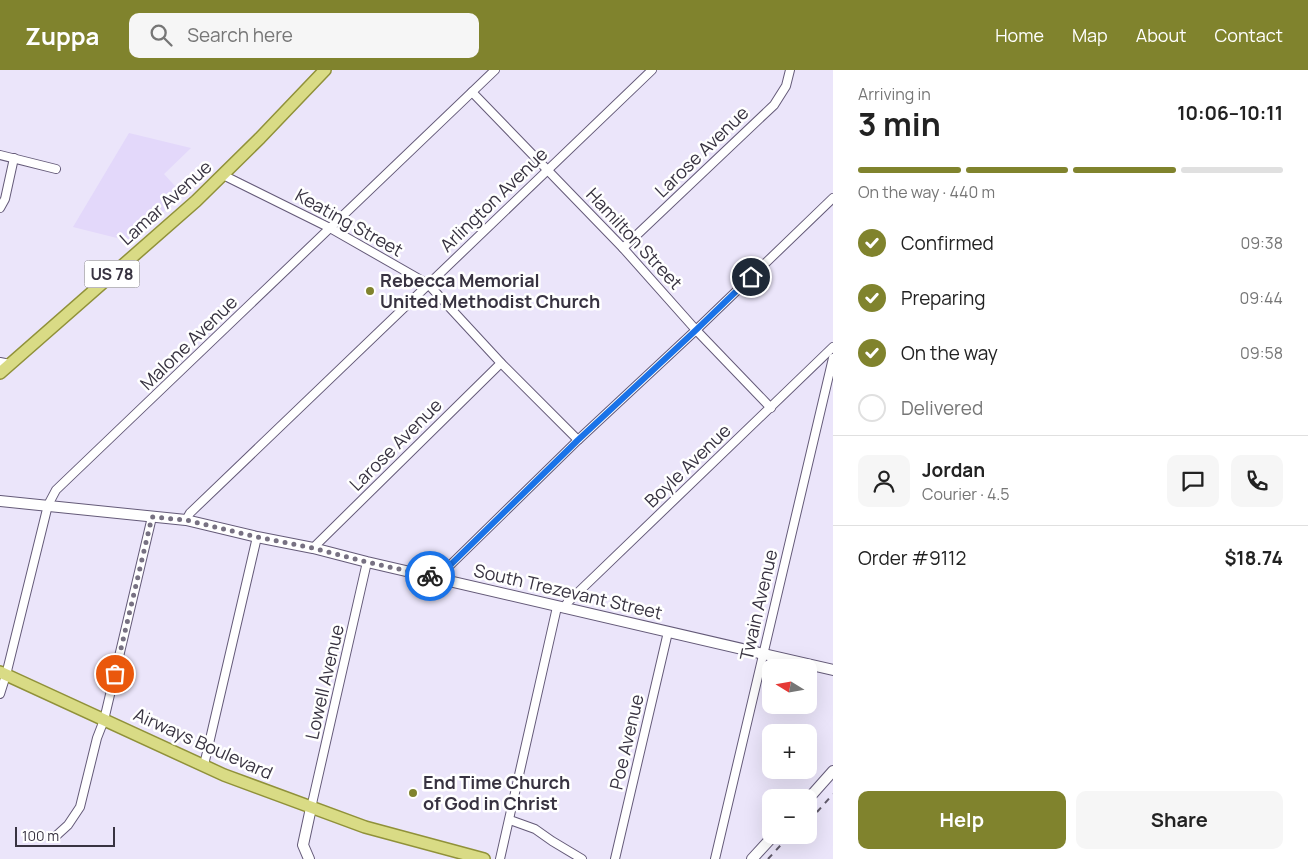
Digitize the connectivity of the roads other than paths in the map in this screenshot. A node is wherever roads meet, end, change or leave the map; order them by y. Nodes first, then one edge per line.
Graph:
1 (325, 70) edge
2 (495, 70) edge
3 (652, 70) edge
4 (790, 70) edge
5 (472, 92) junction
6 (0, 154) edge
7 (14, 158) junction
8 (56, 169) dead end
9 (548, 170) junction
10 (223, 175) junction
11 (833, 198) edge
12 (0, 208) edge
13 (330, 228) junction
14 (624, 248) junction
15 (428, 284) junction
16 (696, 330) junction
17 (833, 347) edge
18 (833, 358) edge
19 (5, 363) edge
20 (501, 363) junction
21 (0, 373) edge
22 (771, 408) junction
23 (578, 440) junction
24 (0, 501) edge
25 (48, 505) junction
26 (152, 517) junction
27 (186, 520) junction
28 (257, 537) junction
29 (313, 548) junction
30 (367, 562) junction
31 (437, 578) junction
32 (561, 607) junction
33 (668, 632) junction
34 (763, 654) junction
35 (833, 670) edge
36 (3, 673) edge
37 (0, 694) edge
38 (104, 720) junction
39 (204, 766) junction
40 (833, 772) edge
41 (817, 789) edge
42 (311, 808) junction
43 (510, 820) junction
44 (57, 835) dead end
45 (766, 844) edge
46 (309, 859) edge
47 (484, 859) edge
48 (500, 859) edge
49 (582, 859) edge
50 (615, 859) edge
51 (715, 859) edge
52 (752, 859) edge

1 - 10 main road, Lamar Avenue / US 78
2 - 5 street, Malone Avenue
3 - 9 street, Arlington Avenue
4 - 14 street, Larose Avenue
5 - 9 street, Hamilton Street
5 - 13 street, Malone Avenue
6 - 7 street
7 - 8 street
7 - 12 street
9 - 14 street, Hamilton Street
9 - 15 street, Arlington Avenue
10 - 13 street, Keating Street
10 - 19 main road, Lamar Avenue / US 78
11 - 16 street
13 - 15 street, Keating Street
13 - 25 street, Malone Avenue
14 - 16 street, Hamilton Street
15 - 20 street, Keating Street
15 - 27 street, Arlington Avenue
16 - 22 street, Hamilton Street
16 - 23 street
17 - 22 street, Boyle Avenue
18 - 34 street, Twain Avenue
19 - 21 main road, Lamar Avenue / US 78
20 - 23 street, Keating Street
20 - 29 street, Larose Avenue
22 - 32 street, Boyle Avenue
23 - 31 street
24 - 25 street, South Trezevant Street
25 - 26 street, South Trezevant Street
25 - 36 street, Malone Avenue
26 - 27 street, South Trezevant Street
26 - 38 street
27 - 28 street, South Trezevant Street
28 - 29 street, South Trezevant Street
28 - 39 street
29 - 30 street, South Trezevant Street
30 - 31 street, South Trezevant Street
30 - 42 street, Lowell Avenue
31 - 32 street, South Trezevant Street
32 - 33 street, South Trezevant Street
32 - 43 street
33 - 34 street, South Trezevant Street
33 - 50 street, Poe Avenue
34 - 35 street, South Trezevant Street
34 - 51 street, Twain Avenue
36 - 37 street, Malone Avenue
36 - 38 main road, Airways Boulevard
38 - 39 main road, Airways Boulevard
38 - 44 street
39 - 42 main road, Airways Boulevard
40 - 41 street
42 - 46 street
42 - 47 main road, Airways Boulevard
43 - 48 street
43 - 49 street
45 - 52 street

